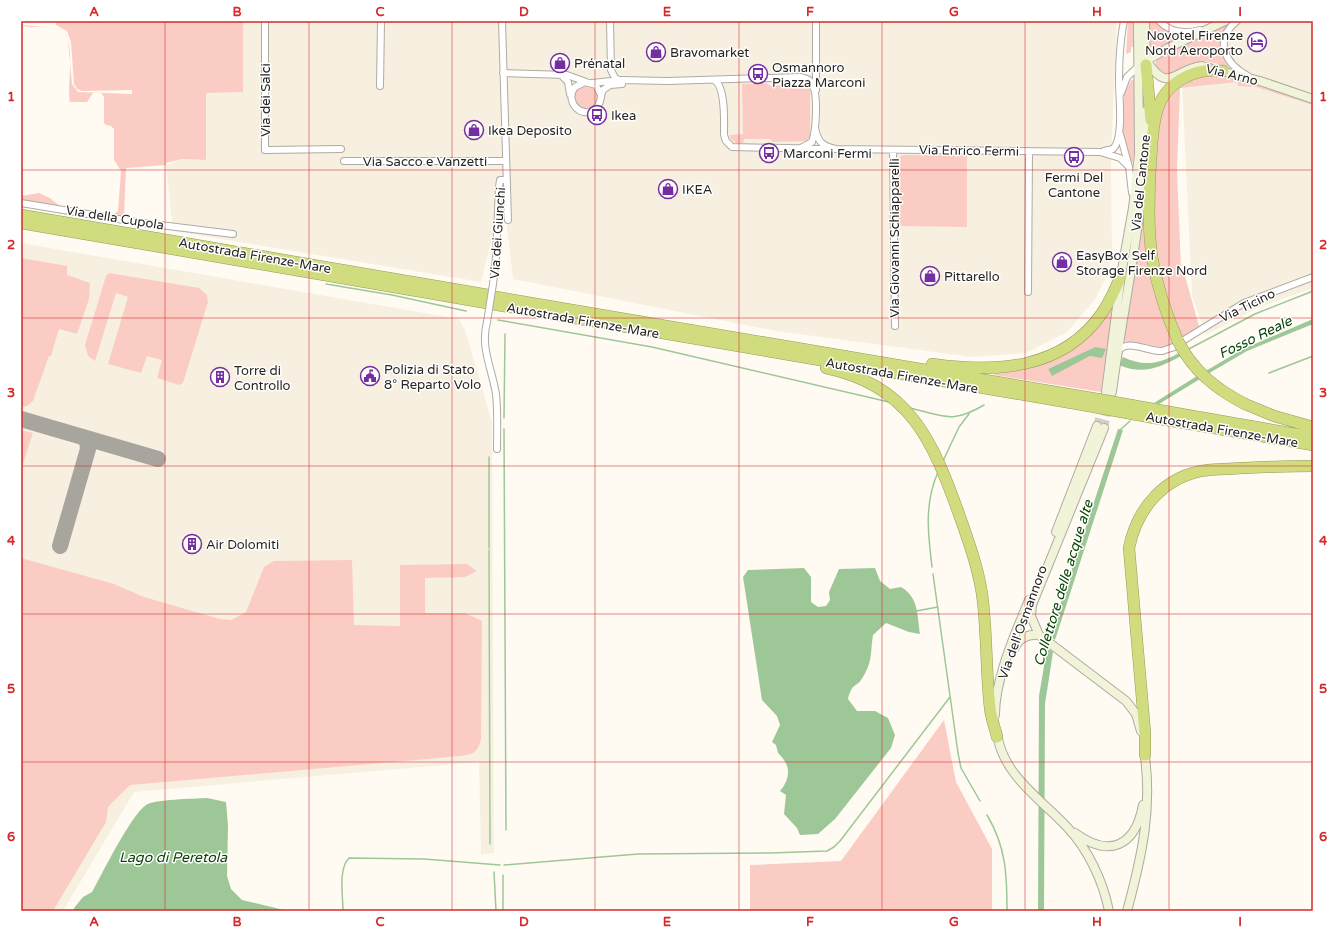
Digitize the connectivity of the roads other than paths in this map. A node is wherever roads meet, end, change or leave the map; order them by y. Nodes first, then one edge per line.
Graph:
1 (265, 21) edge
2 (381, 21) edge
3 (502, 21) edge
4 (610, 21) edge
5 (816, 21) edge
6 (1124, 21) edge
7 (1138, 21) edge
8 (1145, 21) edge
9 (1159, 21) edge
10 (1225, 21) edge
11 (1237, 21) edge
12 (1213, 26) junction
13 (816, 63) junction
14 (1144, 64) junction
15 (611, 70) junction
16 (1223, 71) junction
17 (503, 73) junction
18 (561, 75) junction
19 (800, 77) junction
20 (735, 79) junction
21 (620, 80) junction
22 (714, 80) junction
23 (1257, 80) junction
24 (600, 81) junction
25 (667, 81) junction
26 (589, 82) junction
27 (380, 86) dead end
28 (722, 94) junction
29 (816, 94) junction
30 (601, 95) junction
31 (1120, 97) junction
32 (571, 99) junction
33 (1313, 99) edge
34 (1119, 127) junction
35 (815, 128) junction
36 (1152, 138) junction
37 (801, 148) junction
38 (341, 149) dead end
39 (836, 149) junction
40 (893, 150) junction
41 (1029, 151) junction
42 (1100, 152) junction
43 (344, 161) dead end
44 (506, 161) junction
45 (1129, 168) junction
46 (507, 180) junction
47 (21, 203) edge
48 (1133, 208) junction
49 (21, 215) edge
50 (508, 220) dead end
51 (21, 223) edge
52 (233, 234) dead end
53 (1121, 275) junction
54 (1313, 277) edge
55 (1028, 292) dead end
56 (491, 300) junction
57 (895, 326) dead end
58 (687, 338) junction
59 (1179, 343) junction
60 (832, 354) junction
61 (1116, 354) junction
62 (1102, 398) junction
63 (1313, 427) edge
64 (1313, 437) edge
65 (1313, 445) edge
66 (497, 449) dead end
67 (1313, 466) edge
68 (1039, 635) junction
69 (1003, 671) junction
70 (997, 737) junction
71 (1145, 755) junction
72 (1146, 789) junction
73 (1068, 828) junction
74 (1108, 911) edge
75 (1127, 911) edge

1 - 38 street, Via dei Salci
2 - 27 street
3 - 17 street, Via dei Giunchi
4 - 15 street
5 - 13 street
6 - 31 street, Via del Cantone
7 - 14 main road, Via Arno
8 - 14 main road, Via del Cantone
9 - 12 street
10 - 12 main road
11 - 23 street
12 - 14 main road
13 - 19 street
13 - 29 street
14 - 16 main road, Via Arno
14 - 31 street, Via del Cantone
14 - 36 highway
14 - 48 main road, Via del Cantone
14 - 61 main road, Via del Cantone
15 - 21 street
15 - 24 street
16 - 23 main road, Via Arno
16 - 36 highway
17 - 18 street
17 - 44 street, Via dei Giunchi
18 - 26 street
18 - 32 street
19 - 20 street
19 - 29 street
20 - 22 street
20 - 28 street
21 - 24 street
21 - 25 street
22 - 25 street
22 - 28 street
23 - 33 main road, Via Arno
24 - 26 street
25 - 30 street
26 - 30 street
26 - 32 street
28 - 37 street
29 - 35 street
30 - 32 street
31 - 34 street, Via del Cantone
34 - 42 street, Via del Cantone
34 - 45 street, Via del Cantone
35 - 37 street
35 - 39 street, Via Enrico Fermi
36 - 59 highway
37 - 39 street
39 - 40 street, Via Enrico Fermi
40 - 41 street, Via Enrico Fermi
40 - 57 street, Via Giovanni Schiapparelli
41 - 42 street, Via Enrico Fermi
41 - 55 street
42 - 45 street, Via Enrico Fermi
43 - 44 street, Via Sacco e Vanzetti
44 - 46 street, Via dei Giunchi
45 - 48 street, Via del Cantone
46 - 50 street
46 - 66 street, Via dei Giunchi, bridge
47 - 52 street, Via della Cupola
48 - 53 main road, Via del Cantone
49 - 56 highway, Autostrada Firenze-Mare
51 - 56 highway, Autostrada Firenze-Mare
53 - 60 highway
53 - 62 main road, Via del Cantone
54 - 59 street, Via Ticino
56 - 58 highway, Autostrada Firenze-Mare
56 - 60 highway, Autostrada Firenze-Mare
58 - 62 highway, Autostrada Firenze-Mare
58 - 70 highway
59 - 61 street, Via Ticino
59 - 63 highway, bridge
60 - 62 highway, Autostrada Firenze-Mare
61 - 62 main road, Via del Cantone
62 - 64 highway, Autostrada Firenze-Mare, bridge
62 - 65 highway, Autostrada Firenze-Mare, bridge
67 - 71 highway
68 - 69 main road
68 - 69 main road, Via dell'Osmannoro
68 - 71 main road, Via dell'Osmannoro
69 - 70 main road, Via dell'Osmannoro
70 - 73 main road, Via dell'Osmannoro
71 - 72 main road, Via dell'Osmannoro
72 - 73 main road
72 - 75 main road, Via dell'Osmannoro
73 - 74 main road, Via dell'Osmannoro

